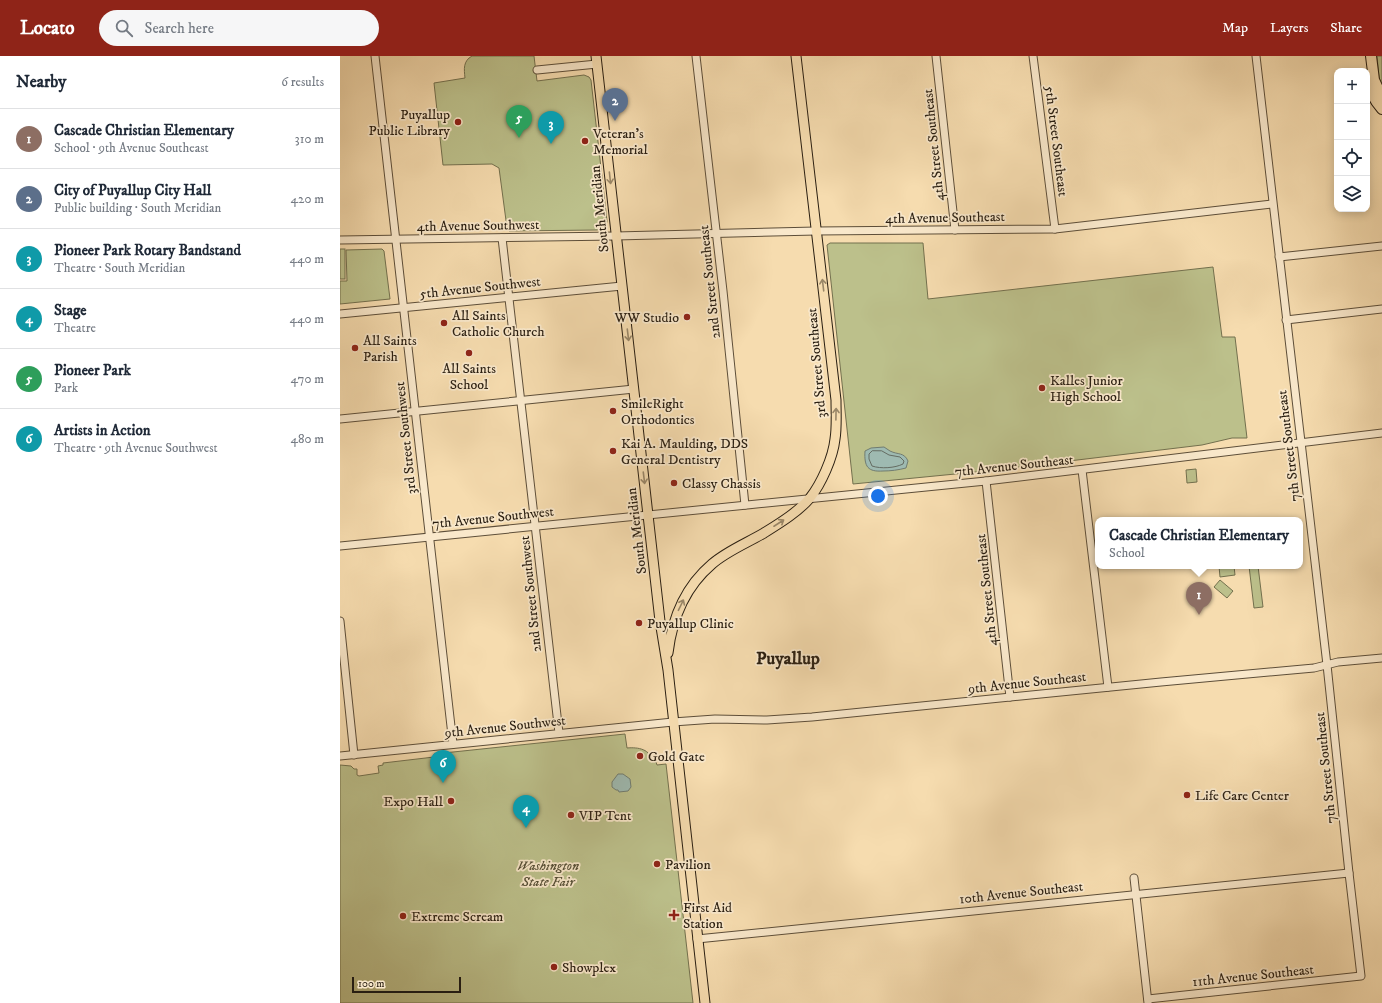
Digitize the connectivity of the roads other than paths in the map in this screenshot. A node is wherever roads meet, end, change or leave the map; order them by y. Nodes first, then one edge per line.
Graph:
1 (375, 56) edge
2 (696, 56) edge
3 (796, 56) edge
4 (936, 56) edge
5 (1033, 56) edge
6 (1256, 56) edge
7 (1364, 56) edge
8 (1371, 56) edge
9 (596, 60) edge
10 (1366, 68) edge
11 (537, 70) dead end
12 (1370, 88) edge
13 (1382, 97) edge
14 (1382, 109) edge
15 (1272, 204) junction
16 (1055, 229) junction
17 (955, 230) junction
18 (816, 231) junction
19 (716, 234) junction
20 (616, 236) junction
21 (502, 238) junction
22 (340, 240) edge
23 (396, 240) junction
24 (1382, 246) edge
25 (1279, 257) junction
26 (622, 286) junction
27 (509, 297) junction
28 (404, 308) junction
29 (1382, 309) edge
30 (340, 314) edge
31 (1286, 320) junction
32 (634, 389) junction
33 (521, 400) junction
34 (415, 411) junction
35 (340, 419) edge
36 (1382, 433) edge
37 (1301, 443) junction
38 (1082, 470) junction
39 (986, 481) junction
40 (809, 499) junction
41 (745, 505) junction
42 (649, 516) junction
43 (535, 526) junction
44 (430, 536) junction
45 (340, 546) edge
46 (340, 621) edge
47 (1382, 658) edge
48 (1327, 665) junction
49 (668, 670) junction
50 (1108, 687) junction
51 (1010, 697) junction
52 (673, 722) junction
53 (559, 733) junction
54 (453, 744) junction
55 (354, 755) junction
56 (340, 756) edge
57 (1349, 873) junction
58 (1134, 878) dead end
59 (1135, 894) junction
60 (697, 939) junction
61 (1361, 976) joint
62 (1148, 1001) edge
63 (705, 1003) edge

1 - 23 street, 3rd Street Southwest
2 - 19 street, 2nd Street Southeast
3 - 18 main road, 3rd Street Southeast
4 - 17 street, 4th Street Southeast
5 - 16 street, 5th Street Southeast
6 - 15 street, 7th Street Southeast
7 - 10 highway
8 - 13 highway
9 - 11 street
9 -> 20 main road, South Meridian
12 - 14 highway
15 - 16 street, 4th Avenue Southeast
15 - 25 street, 7th Street Southeast
16 - 17 street, 4th Avenue Southeast
17 - 18 street, 4th Avenue Southeast
18 - 19 street, 4th Avenue Southeast
40 -> 18 main road, 3rd Street Southeast
19 - 20 street, 4th Avenue Southeast
19 - 41 street, 2nd Street Southeast
20 - 21 street, 4th Avenue Southwest
20 - 26 main road, South Meridian
21 - 23 street, 4th Avenue Southwest
21 - 27 street, 2nd Street Southwest
22 - 23 street, 4th Avenue Southwest
23 - 28 street, 3rd Street Southwest
24 - 25 street
25 - 31 street, 7th Street Southeast
26 - 27 street, 5th Avenue Southwest
26 -> 32 main road, South Meridian
27 - 28 street, 5th Avenue Southwest
27 - 33 street, 2nd Street Southwest
28 - 30 street, 5th Avenue Southwest
28 - 34 street, 3rd Street Southwest
29 - 31 street
31 - 37 street, 7th Street Southeast
32 - 33 street
32 -> 42 main road, South Meridian
33 - 34 street
33 - 43 street, 2nd Street Southwest
34 - 35 street
34 - 44 street, 3rd Street Southwest
36 - 37 street, 7th Avenue Southeast
37 - 38 street, 7th Avenue Southeast
37 - 48 street, 7th Street Southeast
38 - 39 street, 7th Avenue Southeast
38 - 50 street
39 - 40 street, 7th Avenue Southeast
39 - 51 street, 4th Street Southeast
40 - 41 street, 7th Avenue Southeast
49 -> 40 main road, 3rd Street Southeast
41 - 42 street, 7th Avenue Southeast
42 - 43 street, 7th Avenue Southwest
42 - 49 main road, South Meridian
43 - 44 street, 7th Avenue Southwest
43 - 53 street, 2nd Street Southwest
44 - 45 street, 7th Avenue Southwest
44 - 54 street, 3rd Street Southwest
46 - 55 street
47 - 48 street, 9th Avenue Southeast
48 - 50 street, 9th Avenue Southeast
48 - 57 street, 7th Street Southeast
49 - 52 main road, South Meridian
50 - 51 street, 9th Avenue Southeast
51 - 52 street, 9th Avenue Southeast
52 - 53 street, 9th Avenue Southwest
52 - 60 main road, South Meridian
53 - 54 street, 9th Avenue Southwest
54 - 55 street, 9th Avenue Southwest
55 - 56 street, 9th Avenue Southwest
57 - 59 street, 10th Avenue Southeast
57 - 61 street, 7th Street Southeast
58 - 59 street
59 - 60 street, 10th Avenue Southeast
59 - 62 street
60 - 63 main road, South Meridian
61 - 62 street, 11th Avenue Southeast

